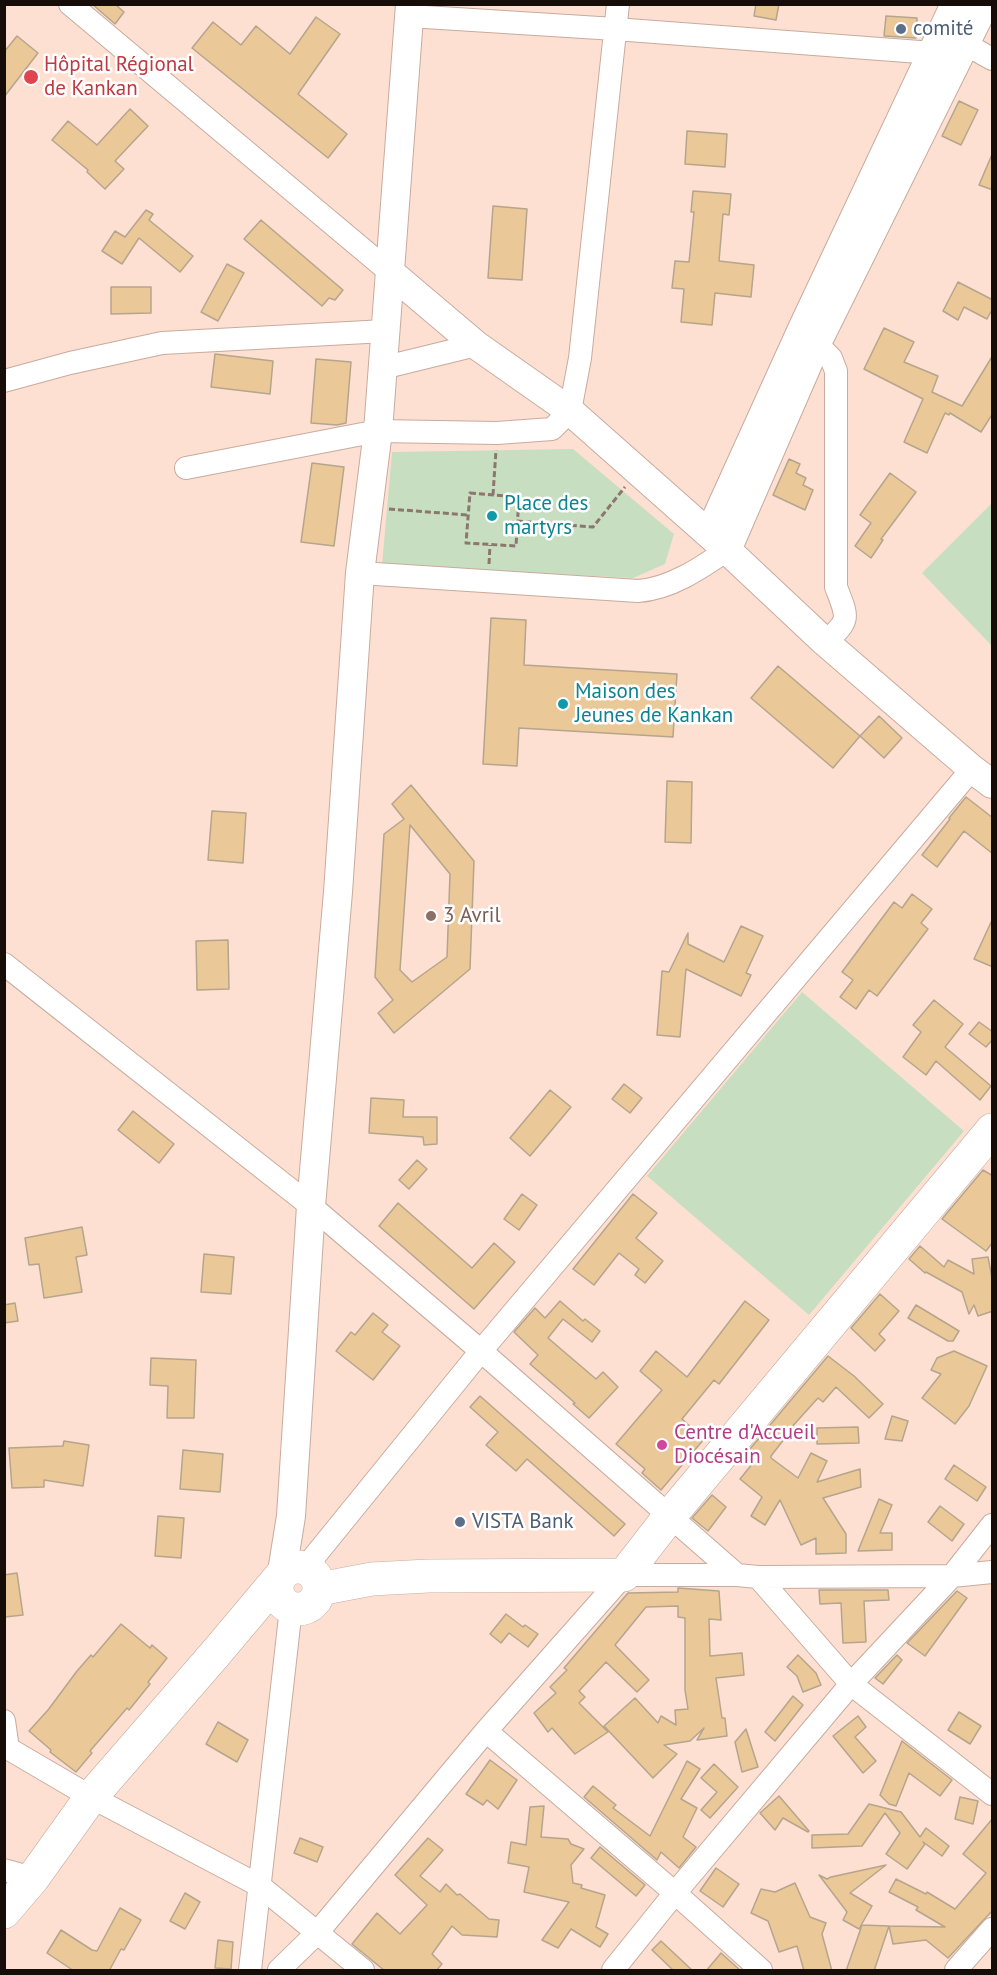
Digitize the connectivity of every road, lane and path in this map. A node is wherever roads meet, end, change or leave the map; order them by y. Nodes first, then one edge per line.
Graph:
1 (70, 4) edge
2 (618, 4) edge
3 (956, 4) edge
4 (985, 4) edge
5 (409, 10) edge
6 (615, 29) junction
7 (949, 47) junction
8 (993, 59) edge
9 (391, 273) junction
10 (385, 331) junction
11 (809, 336) junction
12 (476, 345) junction
13 (382, 368) junction
14 (4, 381) edge
15 (570, 411) junction
16 (378, 430) junction
17 (497, 433) junction
18 (186, 468) dead end
19 (637, 471) junction
20 (493, 495) junction
21 (368, 507) junction
22 (468, 515) junction
23 (517, 521) junction
24 (718, 542) junction
25 (360, 573) junction
26 (825, 642) junction
27 (982, 777) edge
28 (4, 964) edge
29 (993, 1130) edge
30 (311, 1206) junction
31 (481, 1351) junction
32 (669, 1517) junction
33 (993, 1525) edge
34 (993, 1572) edge
35 (624, 1575) junction
36 (747, 1576) junction
37 (952, 1576) junction
38 (296, 1582) junction
39 (851, 1684) junction
40 (4, 1721) edge
41 (486, 1731) junction
42 (6, 1748) edge
43 (993, 1794) edge
44 (91, 1797) junction
45 (19, 1874) edge
46 (260, 1886) junction
47 (675, 1893) junction
48 (4, 1912) edge
49 (993, 1929) edge
50 (317, 1933) junction
51 (250, 1971) edge
52 (279, 1971) edge
53 (363, 1971) edge
54 (613, 1971) edge
55 (761, 1971) edge
56 (956, 1971) edge

1 - 9 street
2 - 6 street
3 - 7 main road
4 - 7 main road
5 - 6 street
5 - 9 main road
6 - 7 street
6 - 15 street
7 - 8 street
7 - 11 main road
9 - 10 main road
9 - 12 main road
10 - 13 main road
10 - 14 street
11 - 24 main road
11 - 26 street
12 - 13 street
12 - 15 main road
13 - 16 main road
15 - 17 street
15 - 19 main road
16 - 17 street
16 - 18 street
16 - 21 main road
17 - 20 path
19 - 23 path
19 - 24 main road
20 - 22 path
20 - 23 path
21 - 22 path
21 - 25 main road
22 - 23 path
24 - 25 street
24 - 26 main road
25 - 30 main road
26 - 27 main road
27 - 31 street
28 - 30 street
29 - 32 highway
30 - 31 street
30 - 38 main road
31 - 32 street
31 - 38 street
32 - 35 highway
32 - 36 street
33 - 37 street
34 - 37 street
35 - 36 street
35 - 38 highway
35 - 41 street
36 - 37 street
36 - 39 street
37 - 39 street
38 - 44 highway
38 - 46 street
39 - 43 street
39 - 47 street
40 - 42 street
41 - 47 street
41 - 50 street
42 - 44 street
44 - 45 highway
44 - 46 street
45 - 48 highway
46 - 50 street
46 - 51 street
47 - 54 street
47 - 55 street
49 - 56 street
50 - 52 street
50 - 53 street

